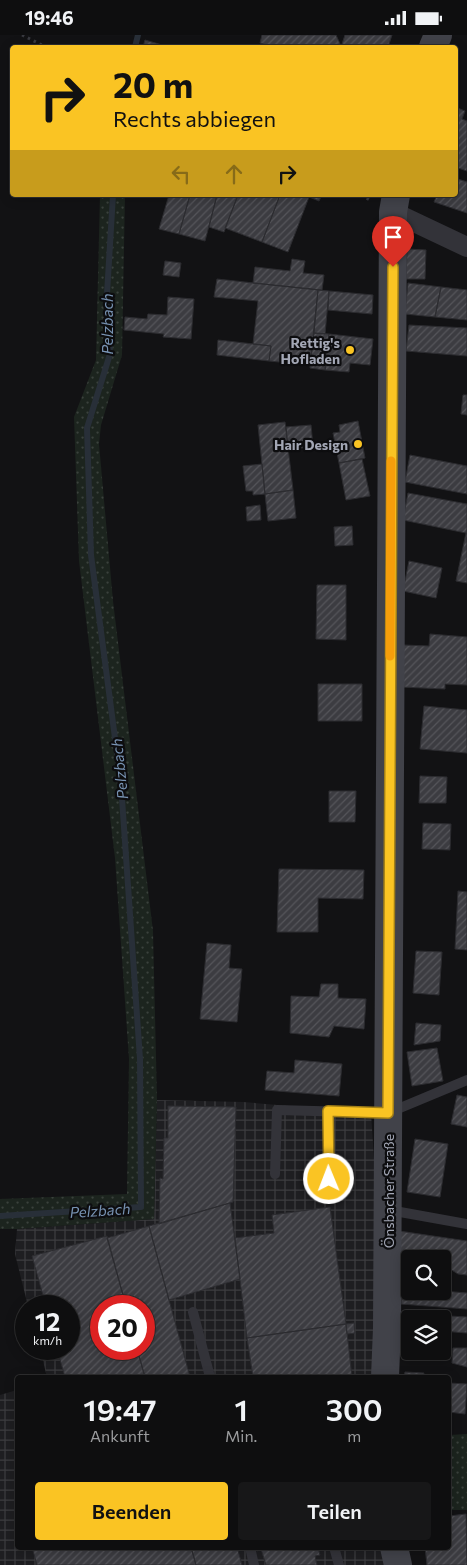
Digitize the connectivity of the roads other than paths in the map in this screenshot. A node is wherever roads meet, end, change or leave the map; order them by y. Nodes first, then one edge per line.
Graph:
1 (394, 203) edge
2 (467, 247) edge
3 (467, 1081) edge
4 (328, 1111) junction
5 (388, 1113) junction
6 (275, 1174) dead end
7 (329, 1179) dead end
8 (388, 1210) junction
9 (467, 1224) edge
10 (193, 1313) dead end
11 (209, 1375) edge
12 (385, 1375) edge
13 (251, 1550) edge
14 (335, 1550) edge
15 (395, 1550) edge
16 (254, 1565) edge
17 (339, 1565) edge
18 (398, 1565) edge

1 - 2 street
1 - 5 street, Önsbacher Straße
3 - 5 lane
4 - 5 lane
4 - 6 lane
4 - 7 lane
5 - 8 street, Önsbacher Straße
8 - 9 lane
8 - 12 street, Önsbacher Straße
10 - 11 lane
13 - 16 lane
14 - 17 lane
15 - 18 street

